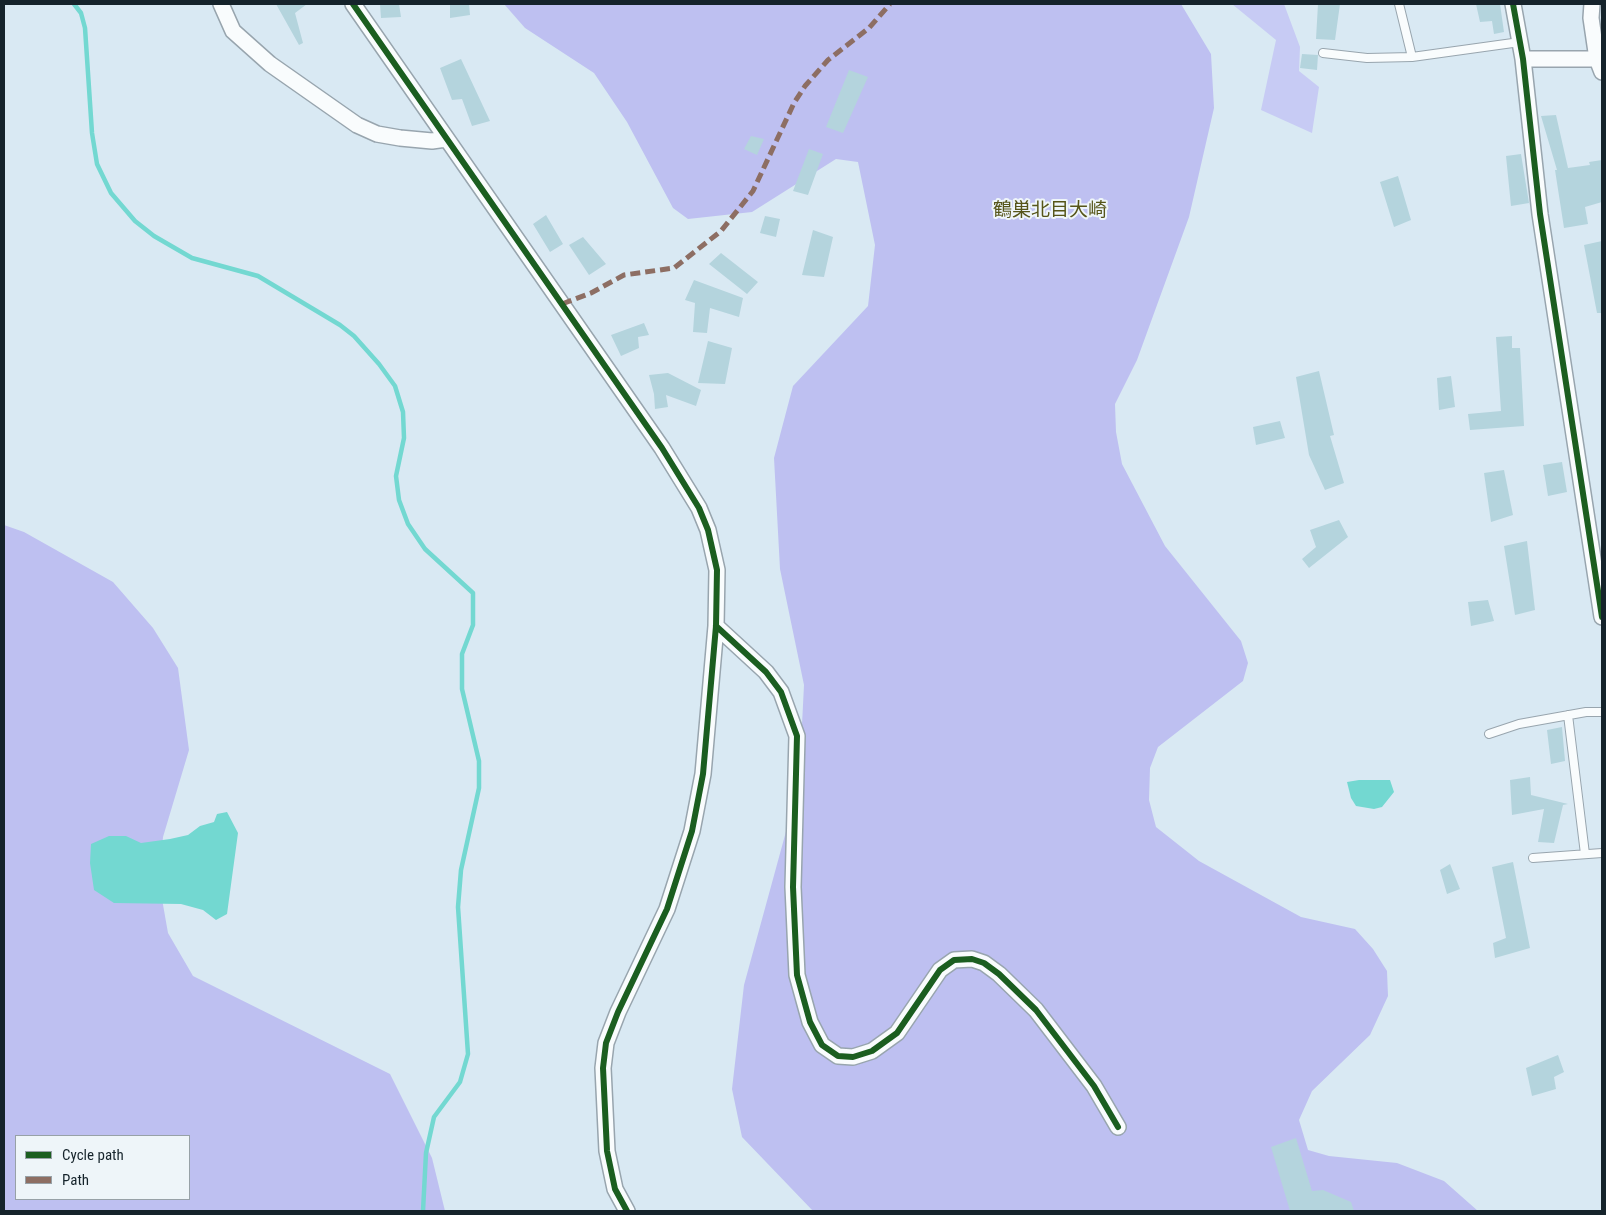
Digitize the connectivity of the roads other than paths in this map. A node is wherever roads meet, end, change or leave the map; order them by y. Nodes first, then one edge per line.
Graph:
1 (221, 4) edge
2 (353, 4) edge
3 (1399, 4) edge
4 (1513, 4) edge
5 (1592, 4) edge
6 (1520, 42) junction
7 (1323, 53) dead end
8 (1412, 57) junction
9 (1523, 59) junction
10 (1601, 63) edge
11 (446, 139) junction
12 (1602, 617) edge
13 (716, 626) junction
14 (1602, 712) edge
15 (1568, 715) junction
16 (1489, 734) dead end
17 (1602, 853) edge
18 (1585, 854) junction
19 (1533, 858) dead end
20 (1118, 1127) dead end
21 (626, 1211) edge

1 - 11 street
2 - 11 street
3 - 8 lane
4 - 6 street
5 - 10 street
6 - 8 lane
6 - 9 street
7 - 8 lane
9 - 10 street
9 - 12 street
11 - 13 street
13 - 20 street
13 - 21 street
14 - 15 lane
15 - 16 lane
15 - 18 lane
17 - 18 lane
18 - 19 lane

